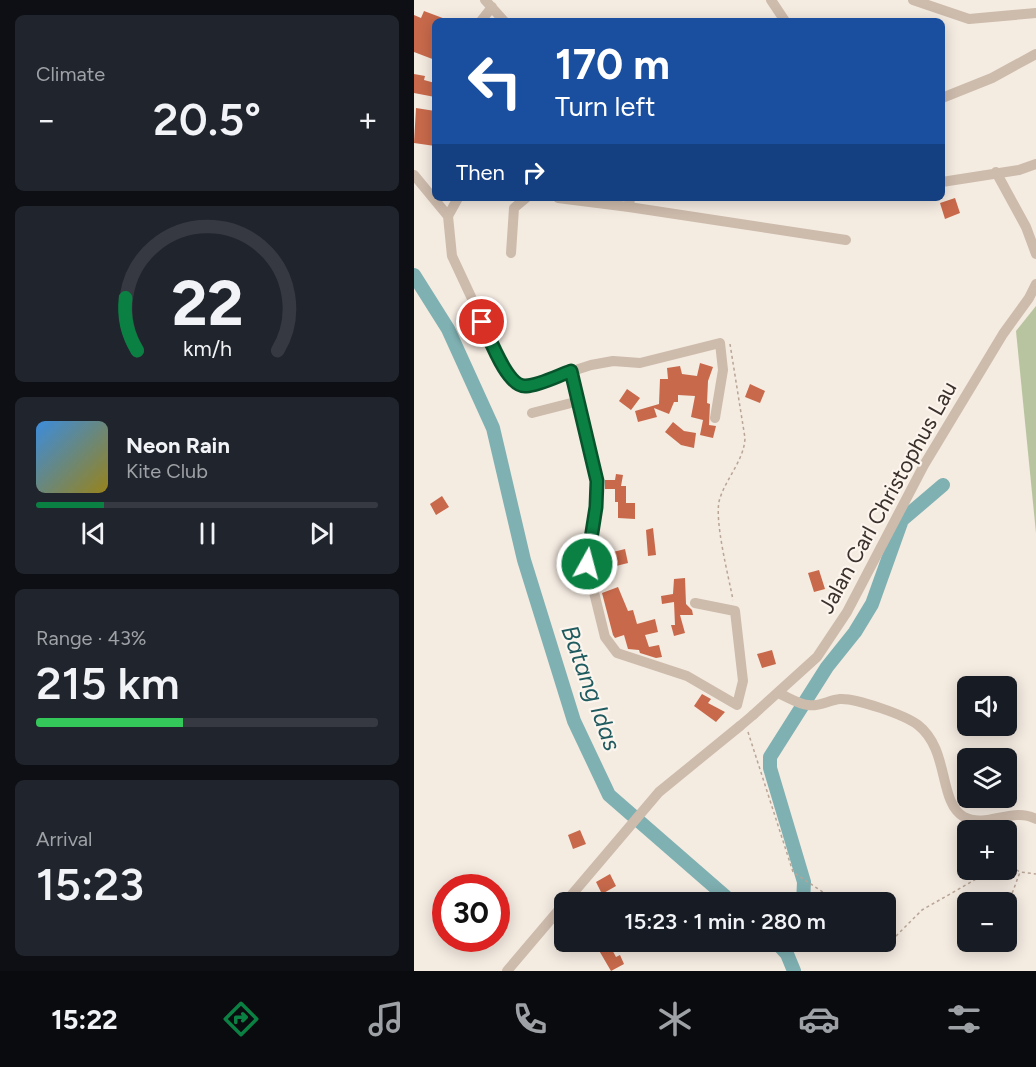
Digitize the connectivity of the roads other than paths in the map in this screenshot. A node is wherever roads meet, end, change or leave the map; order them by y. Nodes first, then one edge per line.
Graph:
1 (771, 0) edge
2 (914, 0) edge
3 (488, 4) edge
4 (1036, 13) edge
5 (501, 18) edge
6 (783, 18) edge
7 (1036, 54) edge
8 (945, 97) edge
9 (1036, 164) edge
10 (996, 172) junction
11 (414, 175) edge
12 (945, 181) edge
13 (432, 197) edge
14 (436, 201) edge
15 (456, 201) edge
16 (522, 201) edge
17 (611, 201) edge
18 (629, 202) edge
19 (448, 216) junction
20 (846, 240) dead end
21 (511, 253) dead end
22 (1036, 254) edge
23 (1036, 284) edge
24 (571, 371) junction
25 (579, 401) junction
26 (532, 413) dead end
27 (715, 418) dead end
28 (695, 603) dead end
29 (778, 693) junction
30 (1036, 819) edge
31 (507, 971) edge

1 - 6 street
2 - 4 street
3 - 5 street
7 - 8 street
9 - 10 street
10 - 12 street
10 - 22 street
11 - 13 street
14 - 19 street
15 - 19 street
16 - 21 street
17 - 18 street
18 - 20 street
19 - 24 street
23 - 29 street, Jalan Carl Christophus Lau
24 - 25 street
24 - 27 street
25 - 26 street
25 - 28 street
29 - 30 street
29 - 31 street, Jalan Carl Christophus Lau, bridge

